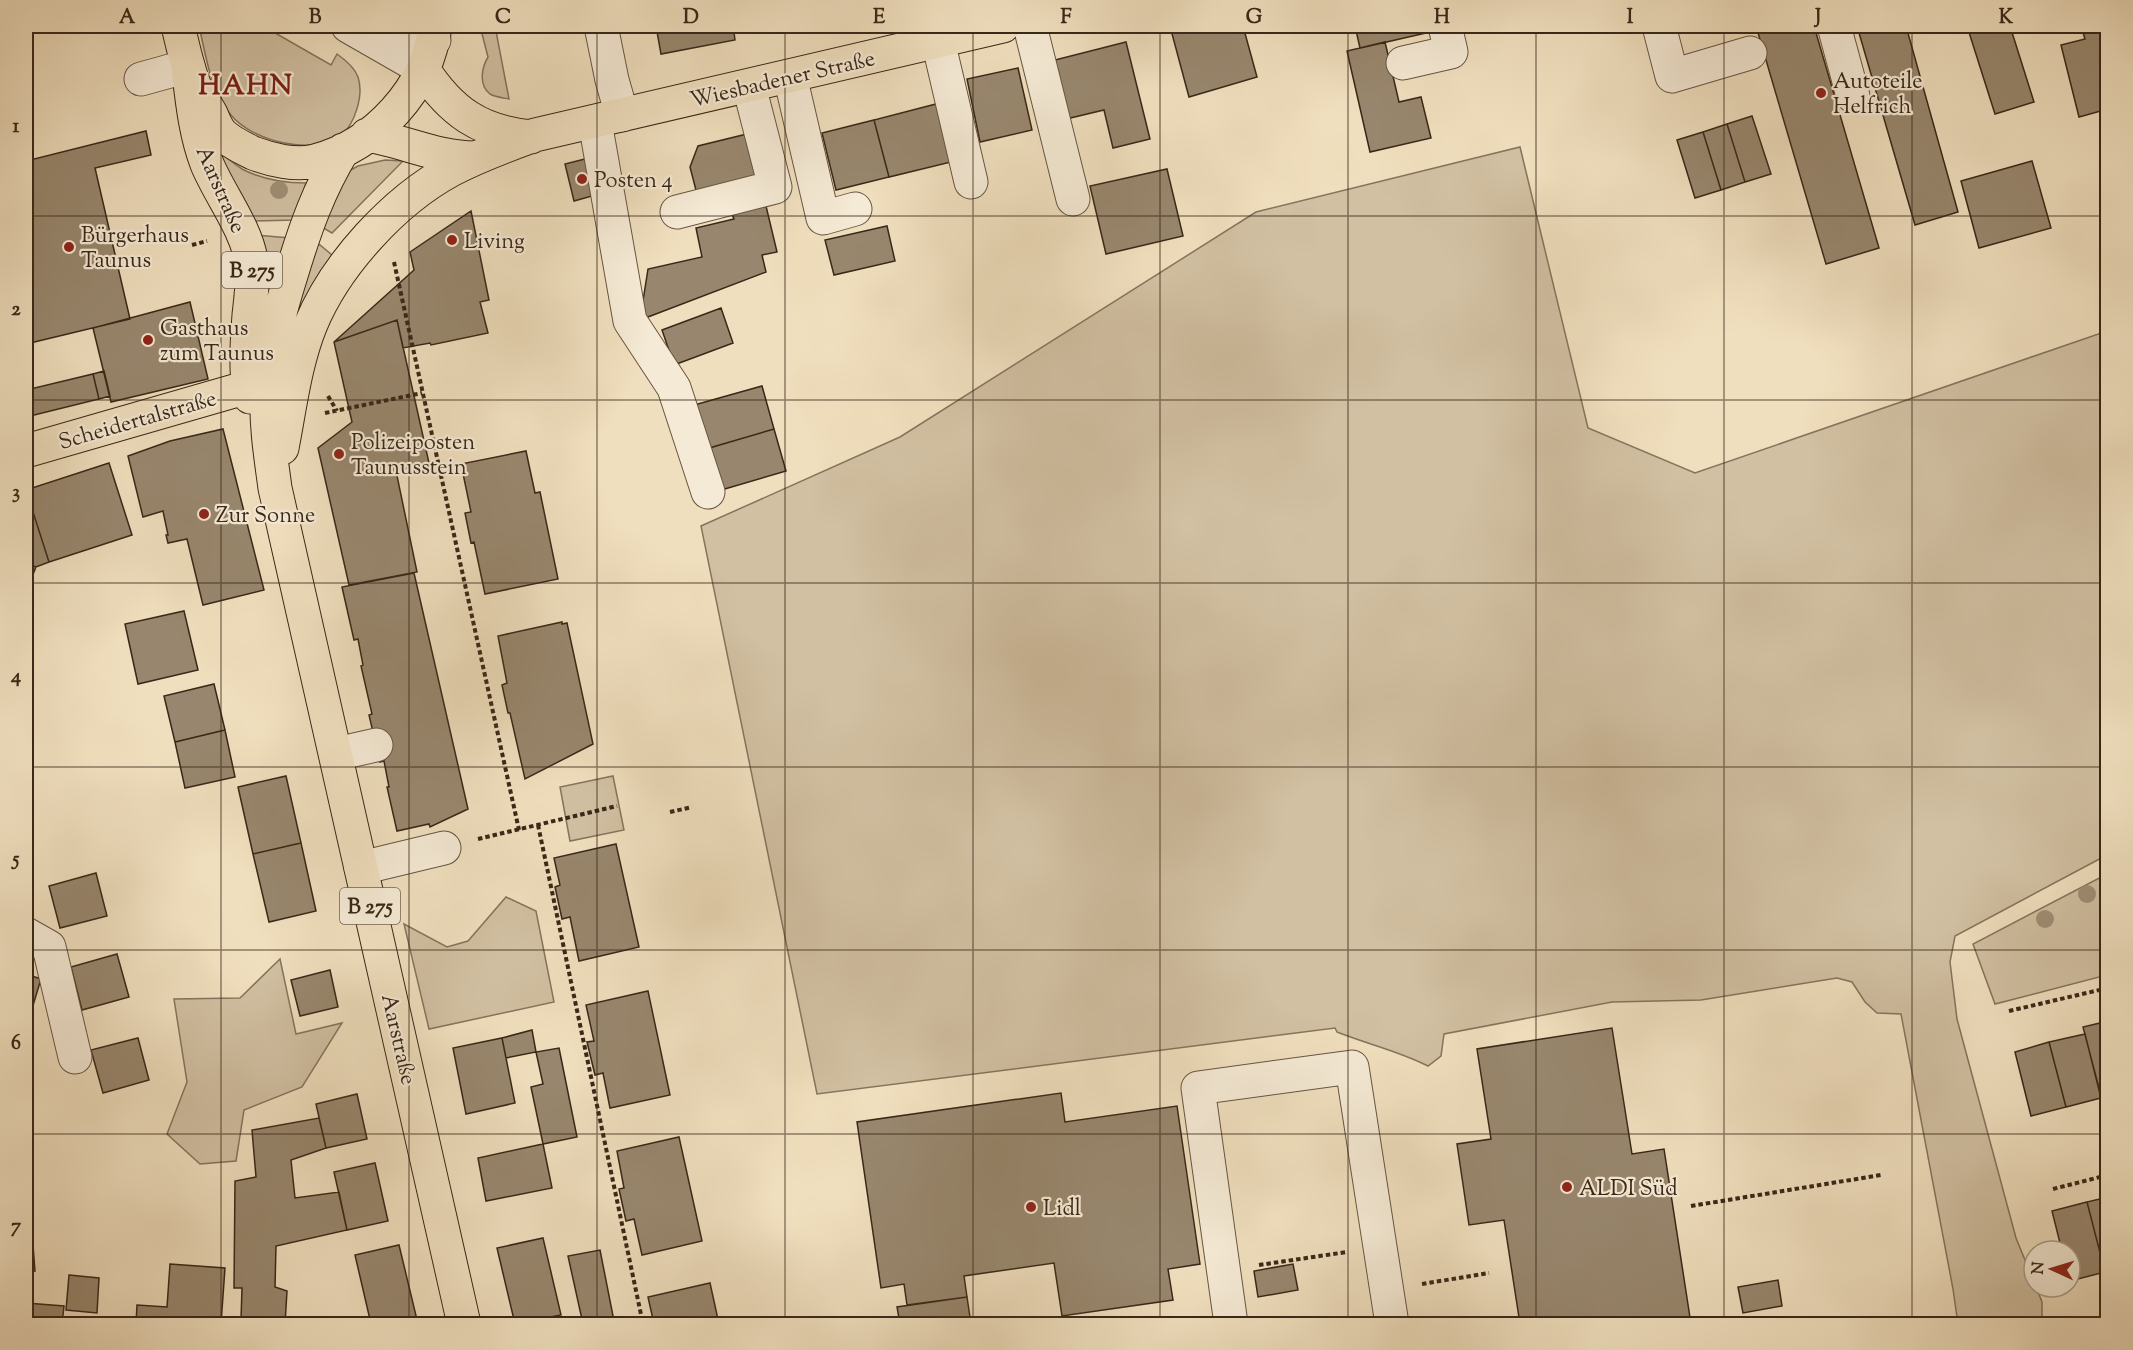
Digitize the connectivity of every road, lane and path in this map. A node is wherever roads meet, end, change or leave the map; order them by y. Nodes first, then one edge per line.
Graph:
1 (178, 26) edge
2 (348, 26) edge
3 (405, 26) edge
4 (602, 26) edge
5 (1003, 26) edge
6 (1030, 26) edge
7 (1445, 26) edge
8 (1659, 26) edge
9 (1834, 26) edge
10 (938, 41) junction
11 (431, 45) edge
12 (1750, 53) dead end
13 (1403, 63) dead end
14 (188, 66) junction
15 (790, 76) junction
16 (141, 79) dead end
17 (749, 86) junction
18 (1853, 96) dead end
19 (608, 119) junction
20 (531, 137) junction
21 (355, 143) junction
22 (475, 158) junction
23 (971, 182) dead end
24 (1074, 199) dead end
25 (855, 209) dead end
26 (677, 212) dead end
27 (393, 255) dead end
28 (248, 387) junction
29 (422, 393) junction
30 (337, 411) dead end
31 (26, 451) edge
32 (275, 488) junction
33 (708, 492) dead end
34 (376, 745) dead end
35 (336, 754) junction
36 (617, 806) dead end
37 (692, 807) dead end
38 (670, 812) dead end
39 (538, 825) junction
40 (519, 830) junction
41 (485, 838) dead end
42 (444, 848) dead end
43 (361, 868) junction
44 (26, 934) edge
45 (2108, 988) edge
46 (2009, 1011) dead end
47 (75, 1057) dead end
48 (1881, 1174) dead end
49 (2108, 1175) edge
50 (2053, 1189) dead end
51 (1691, 1206) dead end
52 (1381, 1247) junction
53 (1223, 1271) junction
54 (1489, 1273) dead end
55 (1388, 1289) junction
56 (464, 1324) edge
57 (643, 1324) edge
58 (1231, 1324) edge
59 (1392, 1324) edge

1 - 14 main road, Aarstraße / B 275
2 - 11 street
3 - 11 street
4 - 19 street
5 - 10 main road, Wiesbadener Straße
6 - 24 street
7 - 13 street
8 - 12 street
9 - 18 street
10 - 15 main road, Wiesbadener Straße
10 - 23 street
11 - 20 main road, Wiesbadener Straße
11 - 21 main road, Aarstraße / B 275
14 - 16 street
14 - 21 main road, Aarstraße / B 275
14 - 28 main road, Aarstraße / B 275
15 - 17 main road, Wiesbadener Straße
15 - 25 street
17 - 19 main road, Wiesbadener Straße
17 - 26 street
19 - 20 main road, Wiesbadener Straße
19 - 33 street
20 - 22 main road, Wiesbadener Straße
21 - 22 main road, Wiesbadener Straße
21 - 32 main road, Aarstraße / B 275
22 - 32 main road, Wiesbadener Straße
27 - 29 path
28 - 31 main road, Scheidertalstraße
28 - 32 main road, Aarstraße / B 275
29 - 30 path
29 - 40 path
32 - 35 main road, Aarstraße / B 275
34 - 35 street
35 - 43 main road, Aarstraße / B 275
36 - 39 path
37 - 38 path
39 - 40 path
39 - 57 path
40 - 41 path
42 - 43 street
43 - 56 main road, Aarstraße / B 275
44 - 47 street
45 - 46 path
48 - 51 path
49 - 50 path
52 - 53 path
52 - 53 street
52 - 55 street
53 - 58 street
54 - 55 path
55 - 59 street

